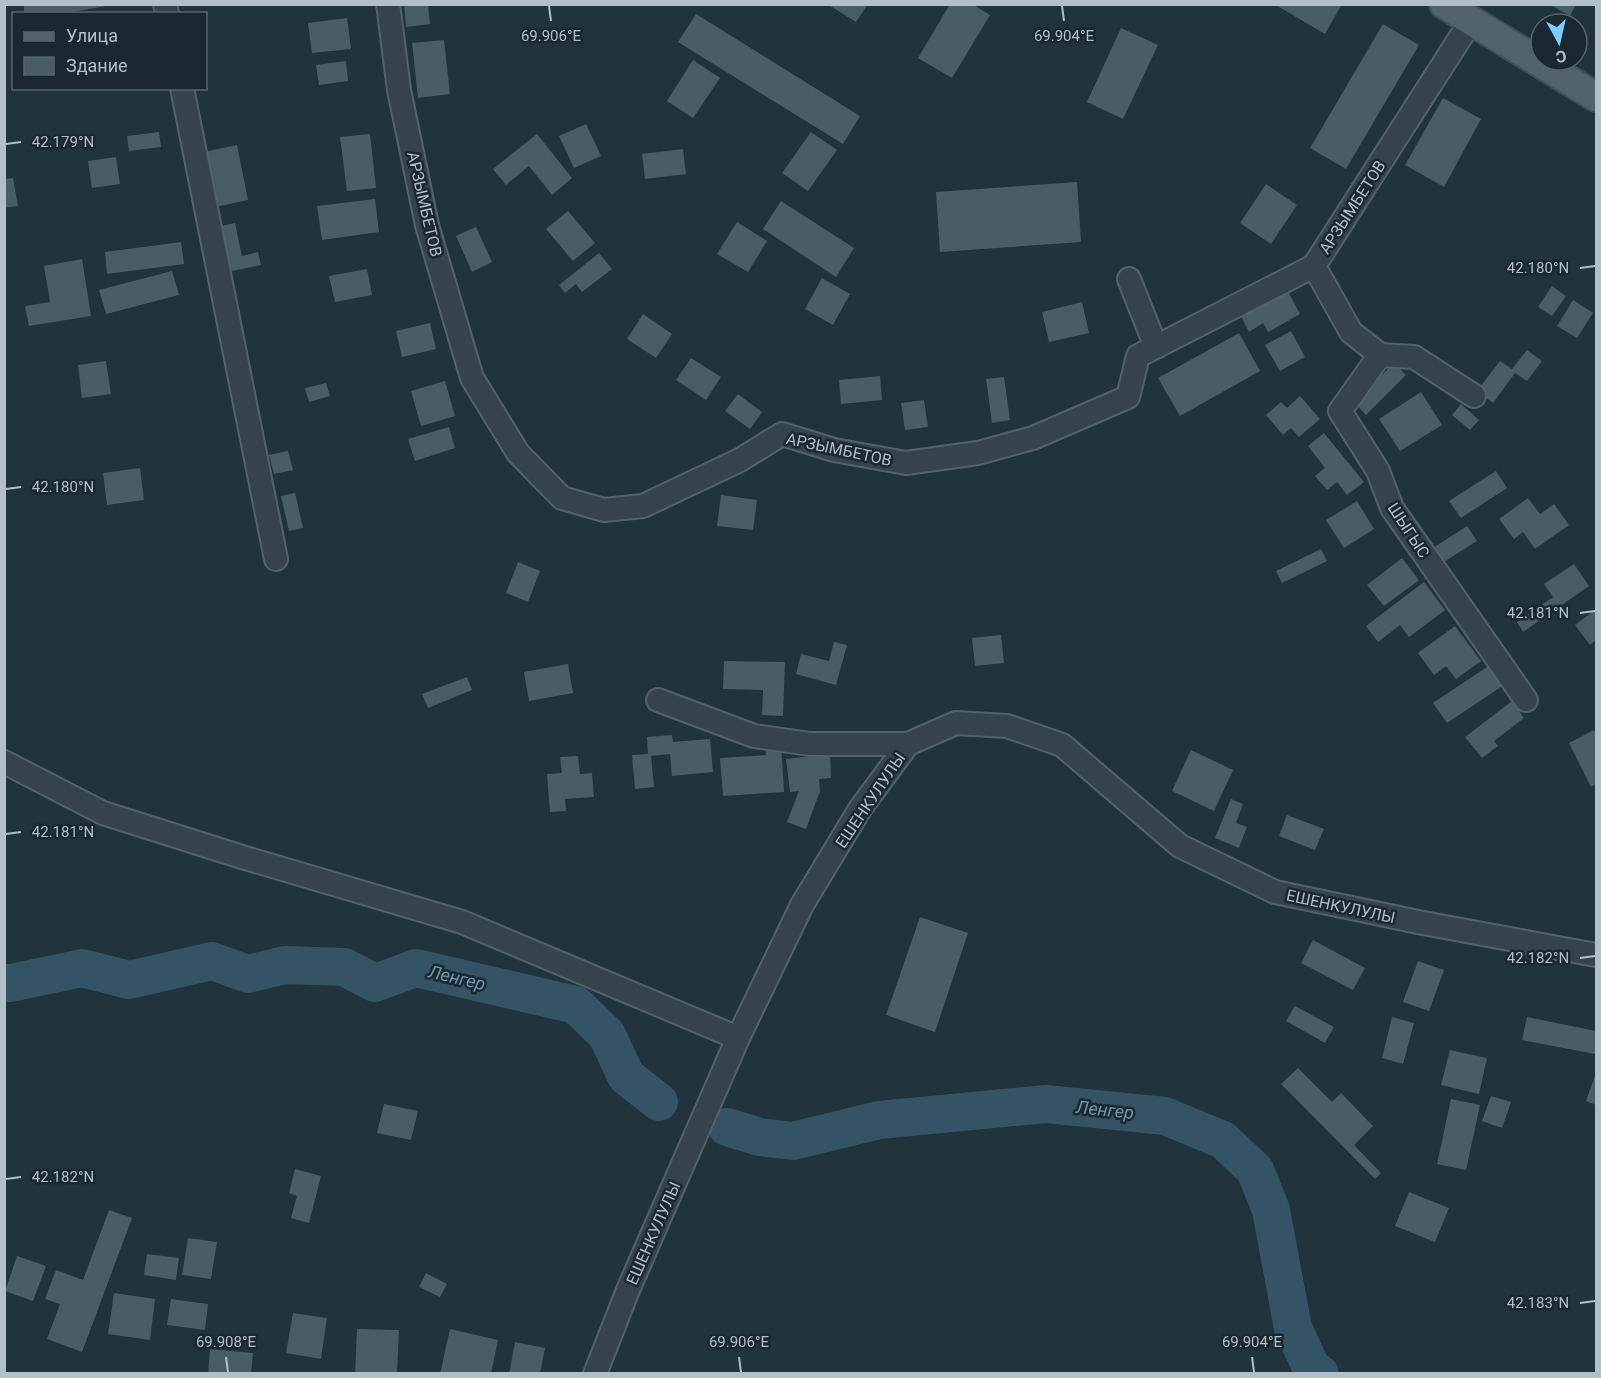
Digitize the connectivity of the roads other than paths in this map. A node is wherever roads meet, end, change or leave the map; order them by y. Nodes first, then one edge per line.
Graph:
1 (388, 4) edge
2 (1444, 4) edge
3 (1471, 21) junction
4 (182, 90) edge
5 (1596, 97) edge
6 (1314, 266) junction
7 (1129, 279) dead end
8 (1156, 347) junction
9 (1380, 355) junction
10 (1474, 396) dead end
11 (276, 559) dead end
12 (658, 700) dead end
13 (1526, 700) dead end
14 (908, 744) junction
15 (4, 762) edge
16 (1596, 955) edge
17 (738, 1038) junction
18 (595, 1374) edge

1 - 8 street, АРЗЫМБЕТОВ
2 - 3 main road
3 - 5 main road
3 - 6 street, АРЗЫМБЕТОВ
4 - 11 street
6 - 8 street, АРЗЫМБЕТОВ
6 - 9 street
7 - 8 street
9 - 10 street
9 - 13 street, ШЫГЫС
12 - 14 street
14 - 16 street, ЕШЕНКУЛУЛЫ
14 - 17 street, ЕШЕНКУЛУЛЫ
15 - 17 street
17 - 18 street, ЕШЕНКУЛУЛЫ

